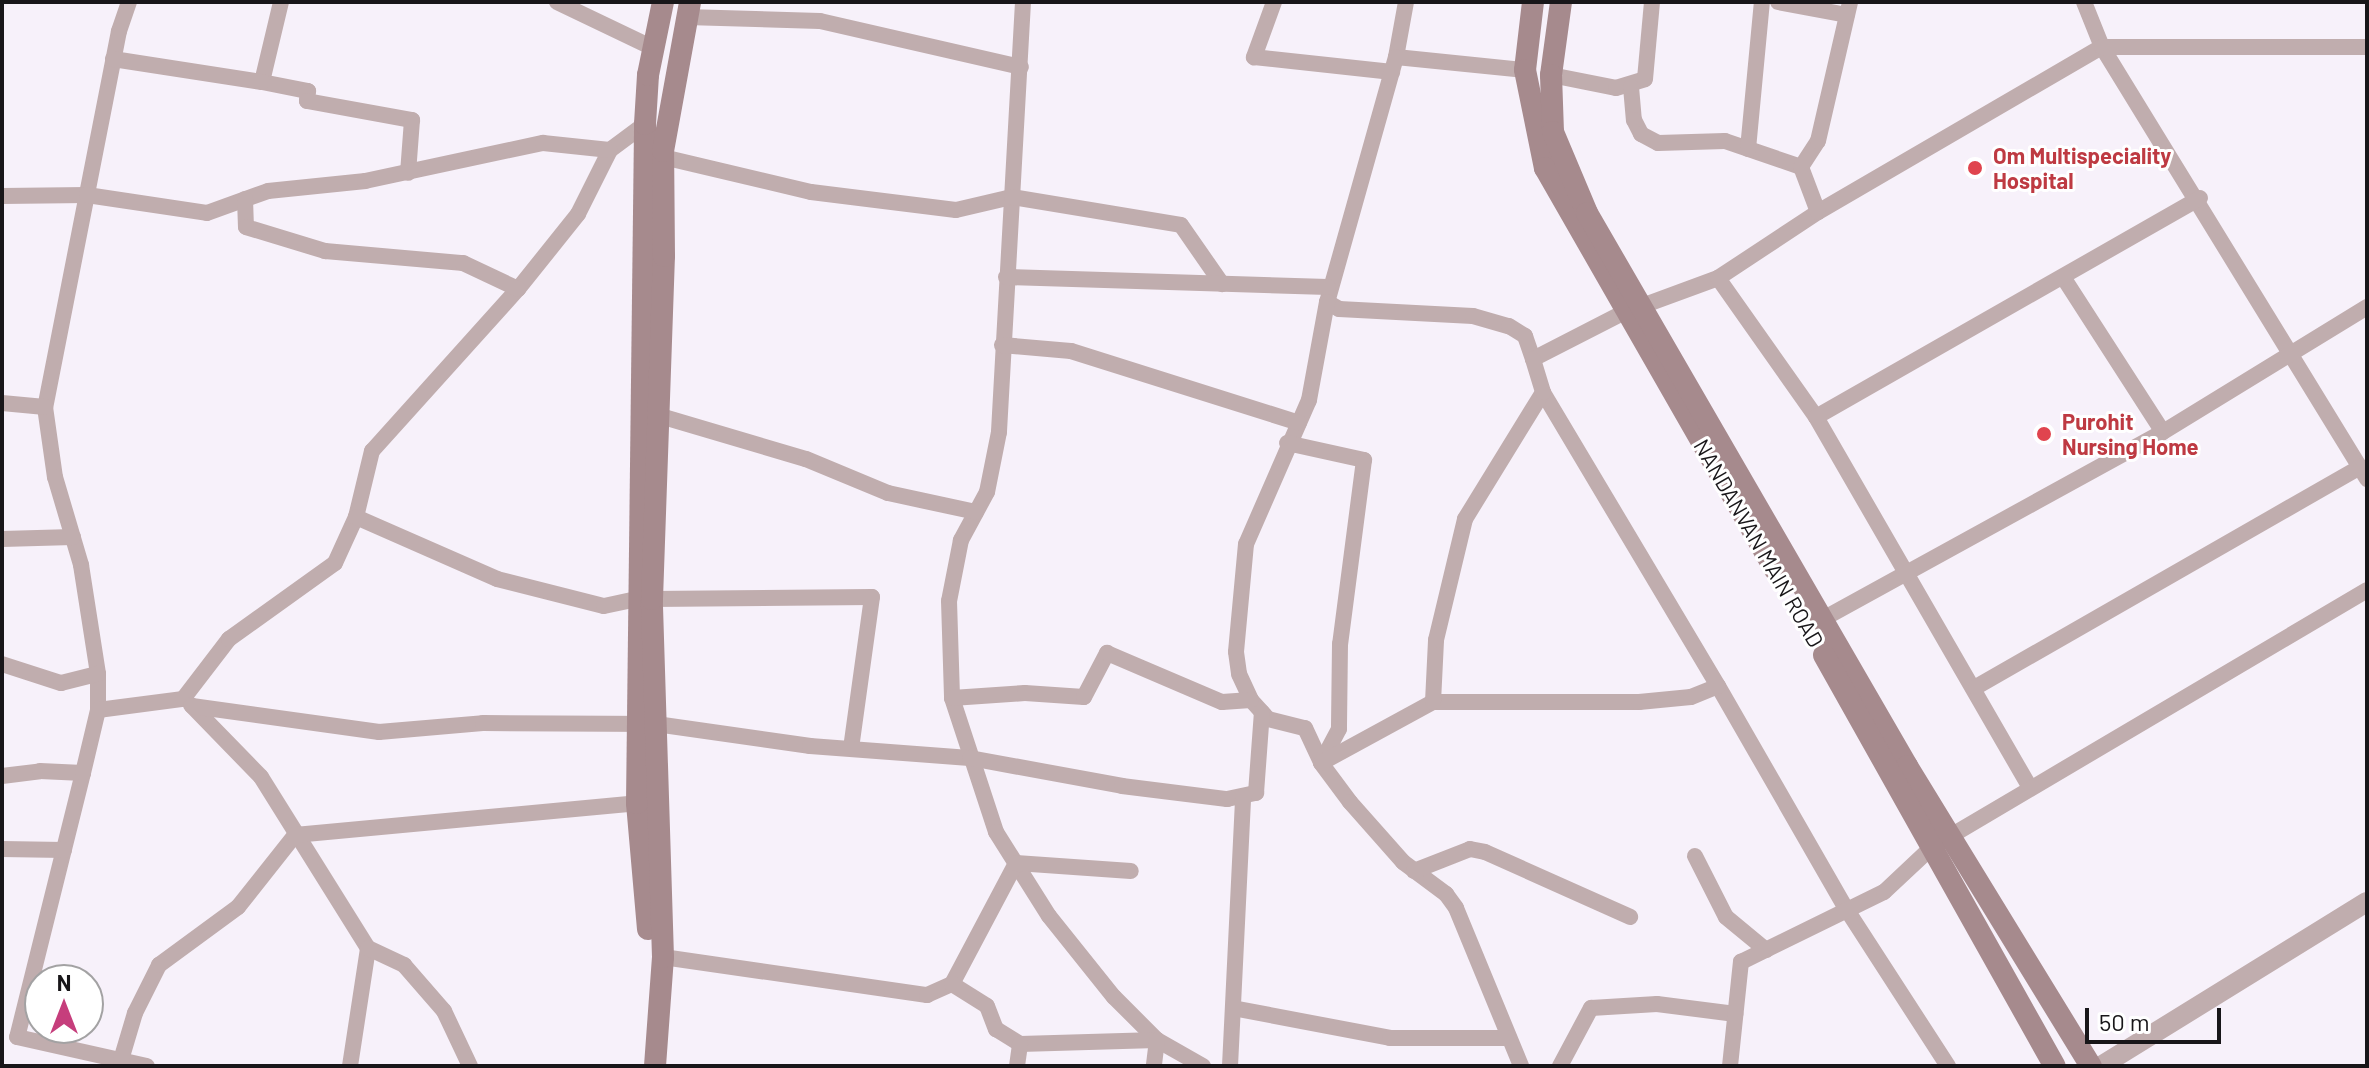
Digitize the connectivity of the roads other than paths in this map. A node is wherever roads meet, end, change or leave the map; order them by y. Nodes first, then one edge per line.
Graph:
1 (129, 2) edge
2 (281, 2) edge
3 (557, 2) edge
4 (663, 2) edge
5 (1023, 2) edge
6 (1274, 2) edge
7 (1406, 2) edge
8 (1533, 2) edge
9 (1561, 2) edge
10 (1652, 2) edge
11 (1762, 2) edge
12 (1778, 2) edge
13 (2084, 2) edge
14 (1849, 8) edge
15 (688, 9) edge
16 (2102, 47) junction
17 (2367, 47) edge
18 (653, 48) junction
19 (113, 59) junction
20 (1394, 64) junction
21 (1021, 67) junction
22 (1525, 70) junction
23 (1551, 75) junction
24 (262, 82) junction
25 (1631, 87) junction
26 (655, 121) junction
27 (1748, 149) junction
28 (610, 150) junction
29 (663, 157) junction
30 (1801, 167) junction
31 (408, 173) junction
32 (87, 195) junction
33 (2, 196) edge
34 (1012, 197) junction
35 (2200, 198) junction
36 (245, 199) junction
37 (1818, 212) junction
38 (1006, 277) junction
39 (2063, 277) junction
40 (1718, 278) junction
41 (1222, 284) junction
42 (518, 289) junction
43 (1328, 294) junction
44 (2367, 307) edge
45 (1630, 310) junction
46 (1002, 345) junction
47 (2292, 353) junction
48 (1533, 359) junction
49 (1543, 392) junction
50 (2, 403) edge
51 (45, 407) junction
52 (657, 415) junction
53 (1816, 417) junction
54 (1299, 423) junction
55 (2163, 432) junction
56 (1287, 443) junction
57 (2364, 473) edge
58 (976, 512) junction
59 (356, 517) junction
60 (73, 537) junction
61 (2, 539) edge
62 (1904, 570) junction
63 (2367, 590) edge
64 (644, 599) junction
65 (1821, 620) junction
66 (2, 664) edge
67 (98, 674) junction
68 (1718, 686) junction
69 (1976, 687) junction
70 (952, 698) junction
71 (188, 702) junction
72 (1433, 702) junction
73 (1257, 706) junction
74 (98, 710) junction
75 (647, 723) junction
76 (851, 749) junction
77 (970, 758) junction
78 (1321, 763) junction
79 (83, 773) junction
80 (2, 776) edge
81 (2030, 787) junction
82 (1243, 796) junction
83 (637, 803) junction
84 (295, 835) junction
85 (1941, 842) junction
86 (2, 849) edge
87 (64, 850) junction
88 (1695, 856) dead end
89 (1016, 863) junction
90 (1131, 871) dead end
91 (1414, 871) junction
92 (2367, 902) edge
93 (1847, 910) junction
94 (1630, 917) dead end
95 (368, 948) junction
96 (1766, 950) junction
97 (663, 957) junction
98 (952, 984) junction
99 (1233, 1008) junction
100 (1735, 1014) junction
101 (17, 1037) junction
102 (1507, 1038) junction
103 (1157, 1040) junction
104 (1020, 1044) junction
105 (2, 1048) edge
106 (121, 1060) junction
107 (147, 1066) edge
108 (350, 1066) edge
109 (470, 1066) edge
110 (640, 1066) edge
111 (655, 1066) edge
112 (1017, 1066) edge
113 (1154, 1066) edge
114 (1203, 1066) edge
115 (1230, 1066) edge
116 (1521, 1066) edge
117 (1560, 1066) edge
118 (1730, 1066) edge
119 (1948, 1066) edge
120 (2055, 1066) edge
121 (2091, 1066) edge
122 (2101, 1066) edge

1 - 19 street
2 - 24 street
3 - 18 street
4 - 18 main road
5 - 21 street
6 - 20 street
7 - 20 street
8 - 22 main road, NANDANVAN MAIN ROAD
9 - 23 main road
10 - 25 street
11 - 27 street
12 - 14 street
13 - 16 street
14 - 30 street
15 - 21 street
15 - 26 main road
16 - 17 street
16 - 35 street
16 - 37 street
18 - 26 main road
19 - 24 street
19 - 32 street
20 - 22 street
20 - 43 street
21 - 34 street
22 - 45 main road, NANDANVAN MAIN ROAD
23 - 25 street
23 - 45 main road
24 - 31 street
25 - 27 street
26 - 28 street
26 - 29 main road
26 - 64 main road
27 - 30 street
28 - 31 street
28 - 42 street
29 - 34 street
29 - 52 main road
30 - 37 street
31 - 36 street
32 - 33 street
32 - 36 street
32 - 51 street
34 - 38 street
34 - 41 street
35 - 39 street
35 - 47 street
36 - 42 street
37 - 40 street
38 - 41 street
38 - 46 street
39 - 53 street
39 - 55 street
40 - 45 street
40 - 53 street
41 - 43 street
42 - 59 street
43 - 48 street
43 - 54 street
44 - 47 street
45 - 48 street
45 - 65 main road
45 - 85 main road, NANDANVAN MAIN ROAD
46 - 54 street
46 - 58 street
47 - 55 street
47 - 57 street
48 - 49 street
49 - 68 street
49 - 72 street
50 - 51 street
51 - 60 street
52 - 58 street
52 - 64 main road
53 - 62 street
54 - 56 street
55 - 62 street
56 - 73 street
56 - 78 street
57 - 69 street
58 - 70 street
59 - 64 street
59 - 71 street
60 - 61 street
60 - 67 street
62 - 65 street
62 - 69 street
63 - 81 street
64 - 75 main road
64 - 76 street
65 - 85 main road
66 - 67 street
67 - 74 street
68 - 72 street
68 - 93 street
69 - 81 street
70 - 73 street
70 - 77 street
71 - 74 street
71 - 75 street
71 - 84 street
72 - 78 street
73 - 78 street
73 - 82 street
74 - 79 street
75 - 76 street
75 - 83 main road
75 - 97 main road
76 - 77 street
77 - 82 street
77 - 89 street
78 - 91 street
79 - 80 street
79 - 87 street
81 - 85 street
82 - 99 street
83 - 84 street
83 - 110 main road
84 - 95 street
84 - 106 street
85 - 93 street
85 - 120 main road, NANDANVAN MAIN ROAD
85 - 121 main road
86 - 87 street
87 - 101 street
88 - 96 street
89 - 90 street
89 - 98 street
89 - 103 street
91 - 94 street
91 - 102 street
92 - 122 street
93 - 96 street
93 - 119 street
95 - 108 street
95 - 109 street
96 - 100 street
97 - 98 street
97 - 111 main road
98 - 104 street
99 - 102 street
99 - 115 street
100 - 117 street
100 - 118 street
101 - 105 street
101 - 106 street
102 - 116 street
103 - 104 street
103 - 113 street
103 - 114 street
104 - 112 street
106 - 107 street

